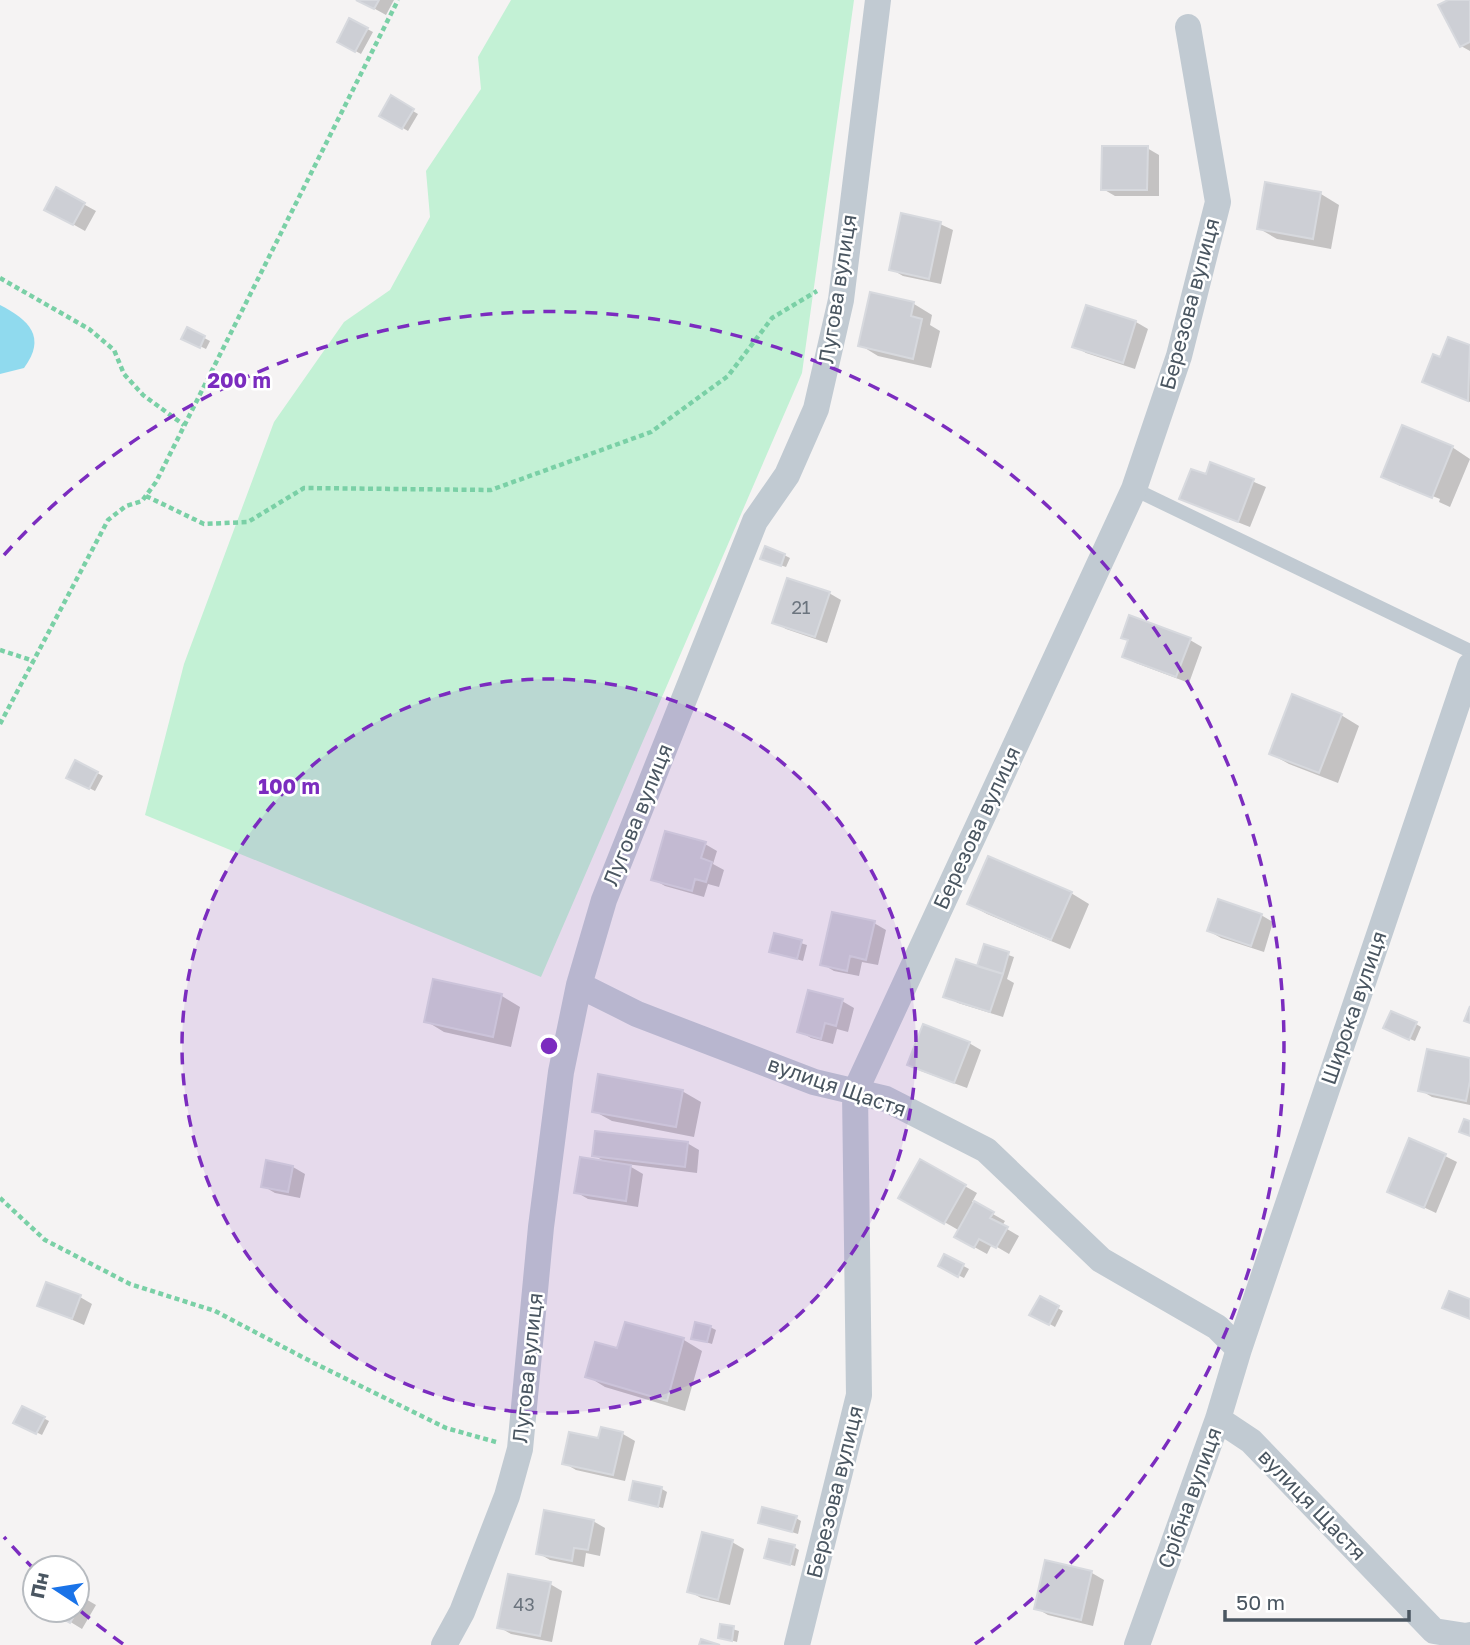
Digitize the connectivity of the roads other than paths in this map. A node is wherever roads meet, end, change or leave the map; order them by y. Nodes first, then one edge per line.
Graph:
1 (878, 0) edge
2 (1188, 27) dead end
3 (1134, 489) junction
4 (1470, 651) edge
5 (1470, 666) edge
6 (579, 985) junction
7 (855, 1092) junction
8 (1239, 1349) junction
9 (1219, 1419) junction
10 (1470, 1635) edge
11 (444, 1645) edge
12 (797, 1645) edge
13 (1137, 1645) edge

1 - 6 street, Лугова вулиця
2 - 3 street, Березова вулиця
3 - 4 lane
3 - 7 street, Березова вулиця
5 - 8 street, Широка вулиця
6 - 7 street, вулиця Щастя
6 - 11 street, Лугова вулиця
7 - 8 street, вулиця Щастя
7 - 12 street, Березова вулиця
8 - 9 street, Срібна вулиця
9 - 10 street, вулиця Щастя
9 - 13 street, Срібна вулиця

